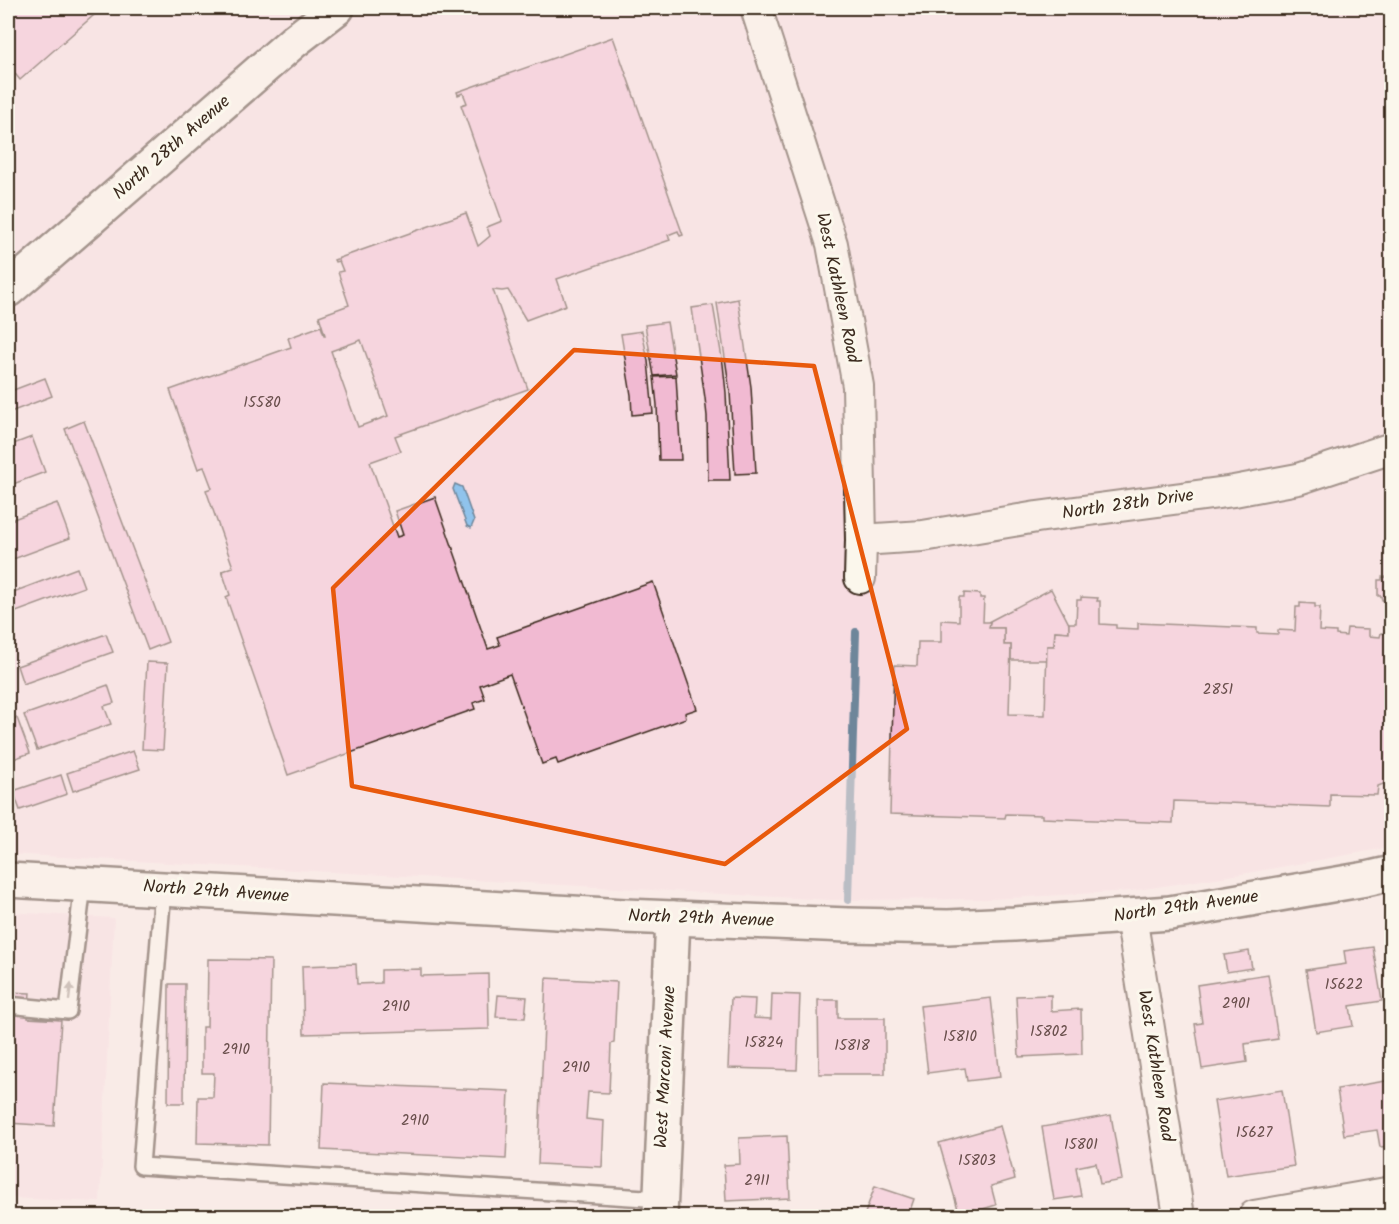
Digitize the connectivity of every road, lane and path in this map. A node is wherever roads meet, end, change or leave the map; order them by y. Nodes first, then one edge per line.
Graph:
1 (338, 8) edge
2 (756, 8) edge
3 (8, 290) edge
4 (1392, 448) edge
5 (861, 540) junction
6 (860, 578) dead end
7 (1392, 873) edge
8 (8, 880) edge
9 (83, 884) junction
10 (163, 889) junction
11 (1131, 916) junction
12 (673, 918) junction
13 (8, 1005) edge
14 (1392, 1192) edge
15 (660, 1208) edge
16 (1179, 1216) edge
17 (1254, 1216) edge

1 - 3 street, North 28th Avenue
2 - 5 street, West Kathleen Road
4 - 5 street, North 28th Drive
5 - 6 street, West Kathleen Road
7 - 11 street, North 29th Avenue
8 - 9 street, North 29th Avenue
9 - 10 street, North 29th Avenue
13 -> 9 lane
10 - 12 street, North 29th Avenue
10 - 15 lane
11 - 12 street, North 29th Avenue
11 - 16 street, West Kathleen Road
12 - 15 street, West Marconi Avenue
14 - 17 street

